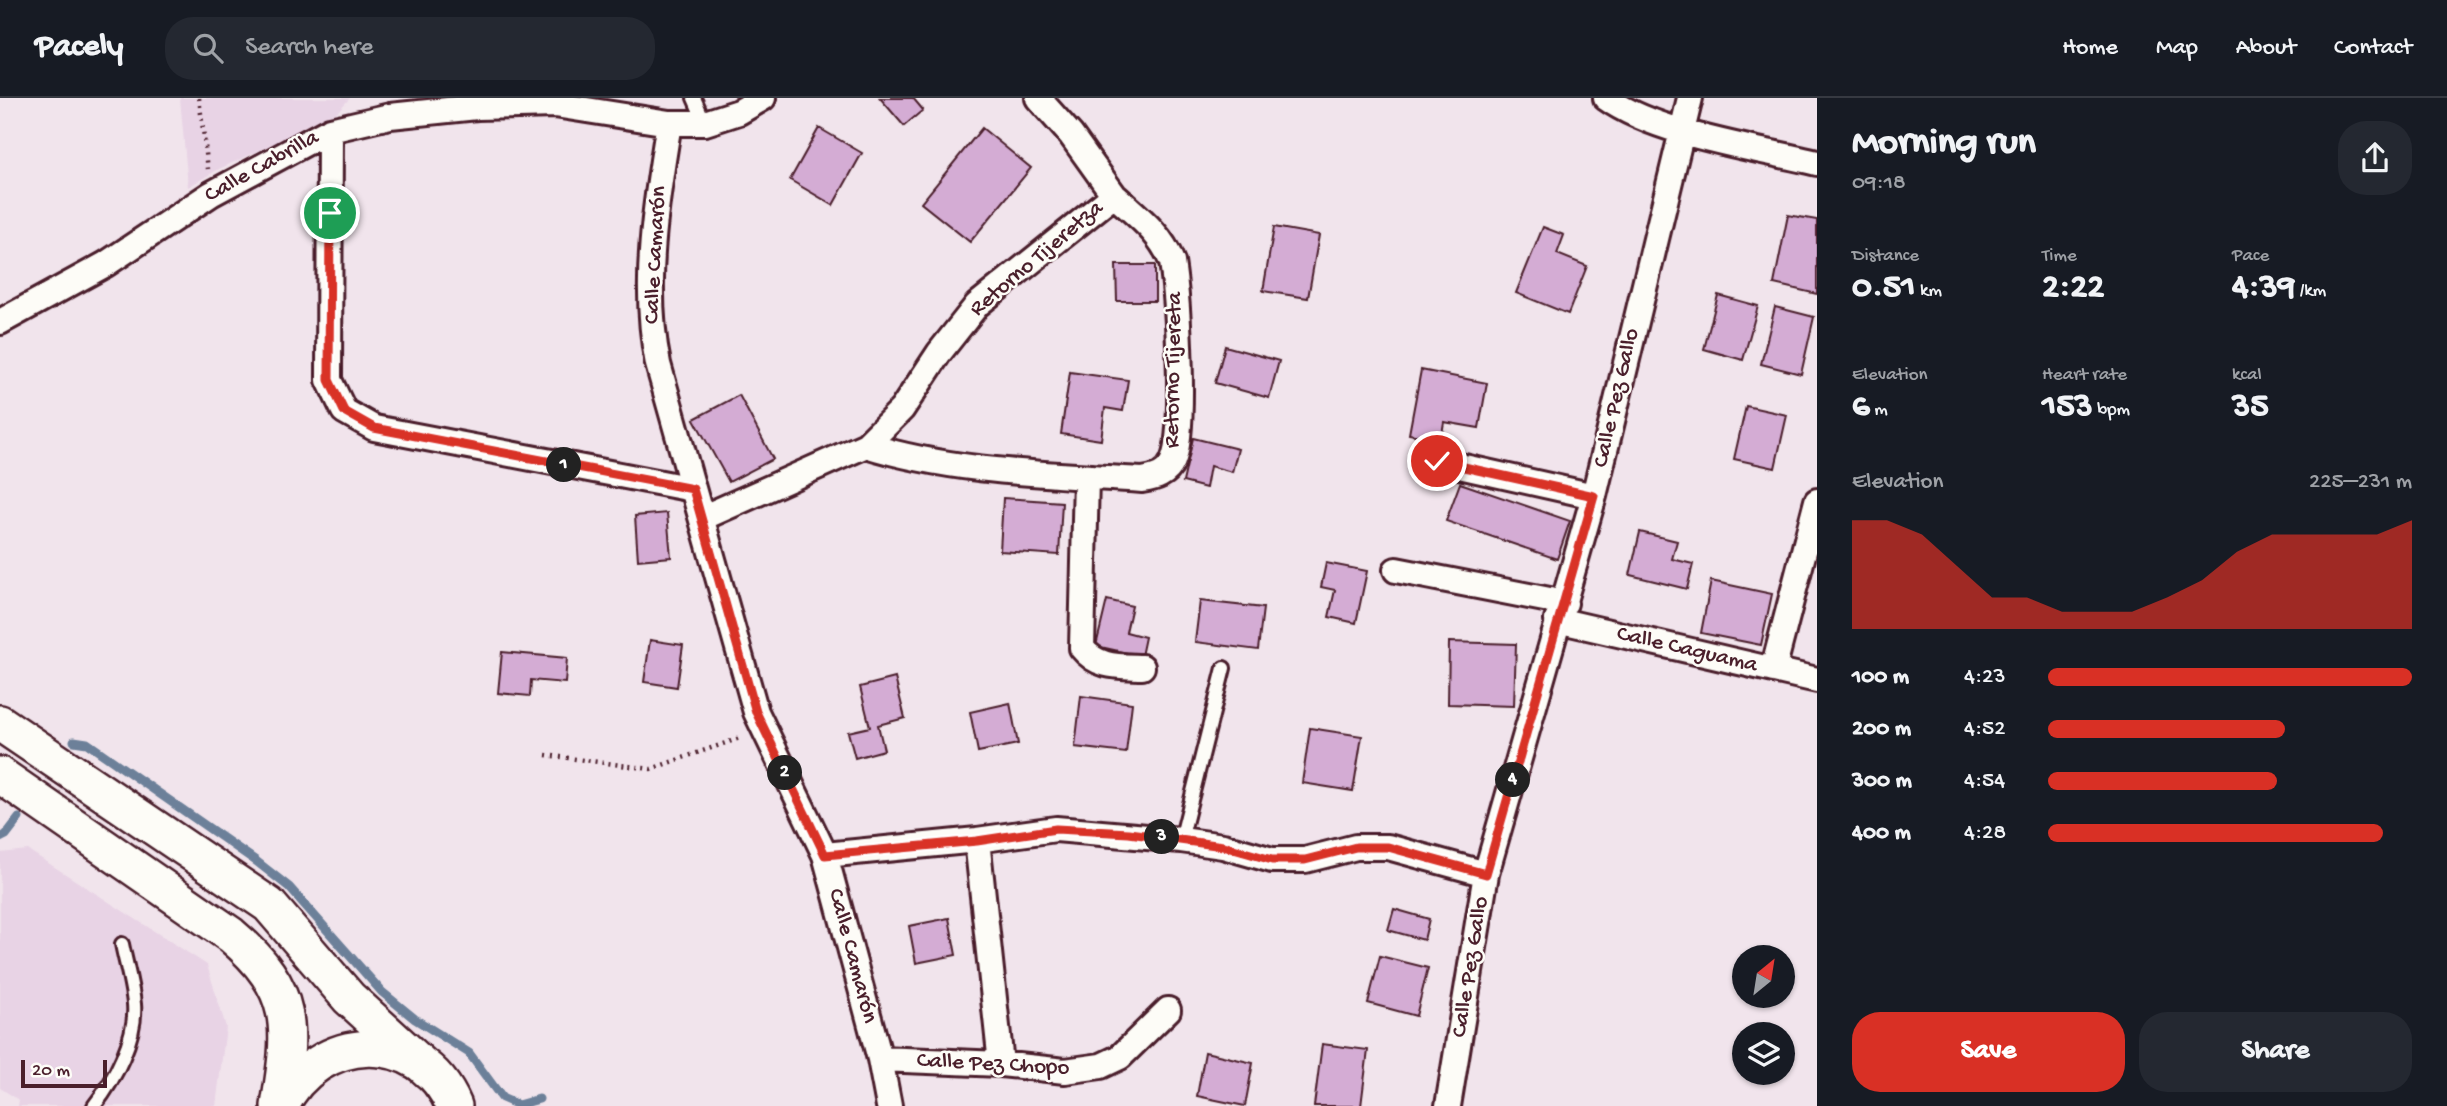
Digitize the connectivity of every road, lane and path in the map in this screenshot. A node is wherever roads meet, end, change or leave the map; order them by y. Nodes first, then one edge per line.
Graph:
1 (199, 98) edge
2 (694, 98) edge
3 (764, 98) edge
4 (1038, 98) edge
5 (1606, 98) edge
6 (1690, 98) edge
7 (552, 102) edge
8 (393, 107) edge
9 (668, 123) junction
10 (705, 123) junction
11 (330, 130) junction
12 (1681, 130) junction
13 (1817, 163) edge
14 (211, 194) junction
15 (1114, 195) junction
16 (0, 322) edge
17 (866, 445) junction
18 (1437, 461) dead end
19 (1086, 477) junction
20 (693, 489) junction
21 (1594, 496) junction
22 (1817, 501) edge
23 (702, 517) junction
24 (1396, 570) dead end
25 (1561, 612) junction
26 (1142, 667) dead end
27 (1224, 668) dead end
28 (1773, 670) junction
29 (1817, 680) edge
30 (0, 723) edge
31 (764, 729) junction
32 (546, 755) dead end
33 (0, 775) edge
34 (1181, 840) junction
35 (977, 841) junction
36 (825, 855) junction
37 (1486, 874) junction
38 (122, 944) dead end
39 (1168, 1010) dead end
40 (880, 1059) junction
41 (1000, 1065) junction
42 (430, 1072) junction
43 (454, 1105) edge
44 (94, 1106) edge
45 (280, 1106) edge
46 (890, 1106) edge
47 (1448, 1106) edge

1 - 14 path
2 - 10 lane
3 - 10 street, Calle Cabrilla
4 - 15 street, Retorno Tijeretza
5 - 12 street
6 - 12 street, Calle Pez Gallo
7 - 8 street, Calle Cabrilla
7 - 9 street, Calle Cabrilla
8 - 11 street, Calle Cabrilla
9 - 10 street, Calle Cabrilla
9 - 20 street, Calle Camarón
11 - 14 street, Calle Cabrilla
11 - 20 street
12 - 13 street
12 - 21 street, Calle Pez Gallo
14 - 16 street, Calle Cabrilla
15 - 17 street, Retorno Tijeretza
15 - 19 street, Retorno Tijereta
17 - 19 street, Retorno Tijereta
17 - 23 street, Retorno Tijeretza
18 - 21 street
19 - 26 street
20 - 23 street, Calle Camarón
21 - 25 street, Calle Pez Gallo
22 - 28 street
23 - 31 street, Calle Camarón
24 - 25 street, Calle Caguama
25 - 28 street, Calle Caguama
25 - 37 street, Calle Pez Gallo
27 - 34 lane
28 - 29 street, Calle Caguama
30 - 42 street
31 - 32 path
31 - 36 street, Calle Camarón
33 - 45 street
34 - 35 street
34 - 37 street
35 - 36 street
35 - 41 street
36 - 40 street, Calle Camarón
37 - 47 street, Calle Pez Gallo
38 - 44 lane
39 - 41 street, Calle Pez Chopo
40 - 41 street, Calle Pez Chopo
40 - 46 street, Calle Camarón
42 - 43 street
42 - 45 street

